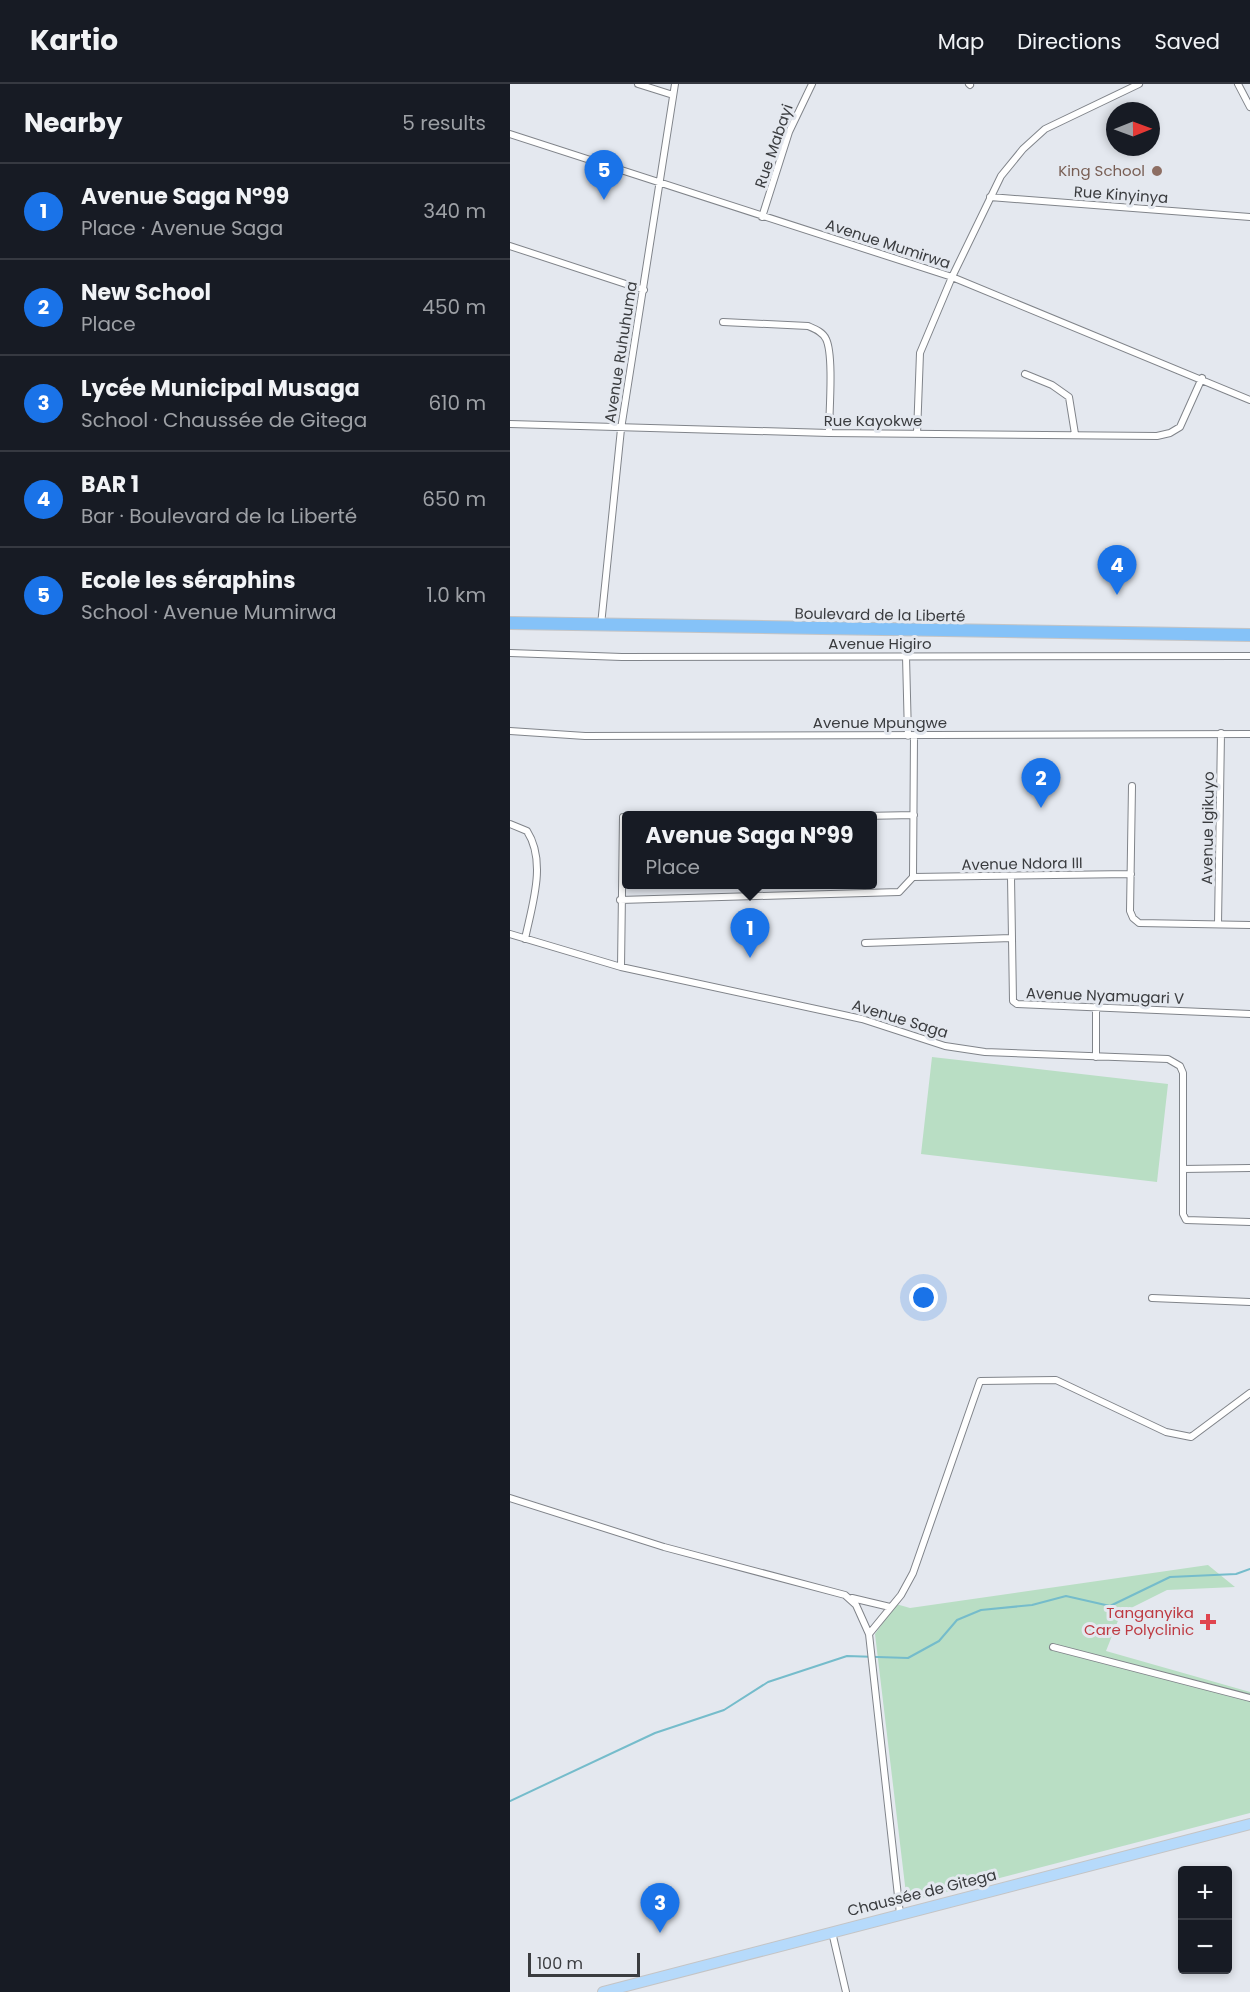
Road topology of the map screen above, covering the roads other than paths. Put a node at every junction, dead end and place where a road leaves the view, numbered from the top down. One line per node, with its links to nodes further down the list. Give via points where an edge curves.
1 (638, 84): 6 (street)
2 (675, 84): 6 (street, Avenue Ruhuhuma)
3 (812, 84): 11 (street, Rue Mabayi, via 789,132)
4 (1139, 84): 10 (street, via 1045,129 1008,165)
5 (1238, 84): 7 (street)
6 (673, 95): 9 (street, Avenue Ruhuhuma)
7 (1250, 107)
8 (510, 134): 9 (street, Avenue Mumirwa)
9 (659, 183): 11 (street, Avenue Mumirwa); 15 (street, Avenue Ruhuhuma)
10 (990, 197): 12 (street, Rue Kinyinya); 14 (street)
11 (762, 217): 14 (street, Avenue Mumirwa)
12 (1250, 217)
13 (510, 246): 15 (street)
14 (952, 277): 18 (street, Avenue Mumirwa); 23 (street, via 920,353)
15 (644, 290): 21 (street, Avenue Ruhuhuma)
16 (723, 322): 22 (street, via 808,326 820,332 828,345)
17 (1025, 374): 24 (street, via 1069,397)
18 (1202, 378): 19 (street, Avenue Mumirwa); 24 (street, Rue Kayokwe, via 1176,431 1157,435)
19 (1250, 400)
20 (510, 424): 21 (street, Rue Kayokwe)
21 (621, 429): 22 (street, Rue Kayokwe); 26 (street, Avenue Ruhuhuma)
22 (829, 433): 23 (street, Rue Kayokwe)
23 (917, 434): 24 (street, Rue Kayokwe)
24 (1075, 434)
25 (510, 623): 26 (highway, Boulevard de la Liberté)
26 (600, 626): 27 (highway, Boulevard de la Liberté)
27 (1250, 635)
28 (510, 652): 29 (street, Avenue Higiro, via 622,657)
29 (906, 656): 30 (street, Avenue Higiro); 34 (street)
30 (1250, 656)
31 (510, 731): 34 (street, Avenue Mpungwe, via 585,736)
32 (1221, 733): 33 (street, Avenue Mpungwe); 34 (street, Avenue Mpungwe); 44 (street, Avenue Igikuyo)
33 (1250, 734)
34 (911, 736): 36 (street)
35 (1132, 786): 40 (street)
36 (914, 815): 37 (street); 41 (street)
37 (877, 816)
38 (510, 824): 48 (street, via 527,831 533,845 537,879)
39 (622, 867): 43 (street)
40 (1131, 874): 42 (street, Avenue Ndora III); 44 (street, via 1130,911 1139,923)
41 (913, 877): 42 (street, Avenue Ndora III); 43 (street, via 899,892)
42 (1011, 877): 47 (street, Avenue Nyamugari V)
43 (620, 900): 50 (street)
44 (1218, 924): 45 (street)
45 (1250, 925)
46 (510, 934): 48 (street, Avenue Saga)
47 (1011, 938): 49 (street); 51 (street, Avenue Nyamugari V, via 1013,1001)
48 (525, 939): 50 (street, Avenue Saga)
49 (865, 943)
50 (621, 967): 53 (street, Avenue Saga, via 862,1019 945,1046 986,1052)
51 (1096, 1007): 52 (street, Avenue Nyamugari V); 53 (street)
52 (1250, 1014)
53 (1096, 1057): 55 (street, Avenue Saga, via 1168,1059 1180,1066)
54 (1250, 1168): 55 (street)
55 (1183, 1172): 56 (street, via 1186,1220)
56 (1250, 1222)
57 (1152, 1298): 58 (street)
58 (1250, 1302)
59 (1250, 1393): 62 (street, via 1191,1437 1166,1432 1056,1380 980,1381 913,1573)
60 (510, 1498): 61 (street, via 664,1547)
61 (852, 1598): 62 (street); 63 (street)
62 (890, 1607): 63 (street)
63 (869, 1634): 67 (street)
64 (1053, 1647): 65 (street)
65 (1250, 1698)
66 (1250, 1824): 67 (main road, Chaussée de Gitega)
67 (900, 1914): 68 (main road, Chaussée de Gitega)
68 (832, 1932): 69 (main road, Chaussée de Gitega); 71 (street)
69 (632, 1988): 70 (main road, Chaussée de Gitega)
70 (603, 1992)
71 (846, 1992)

